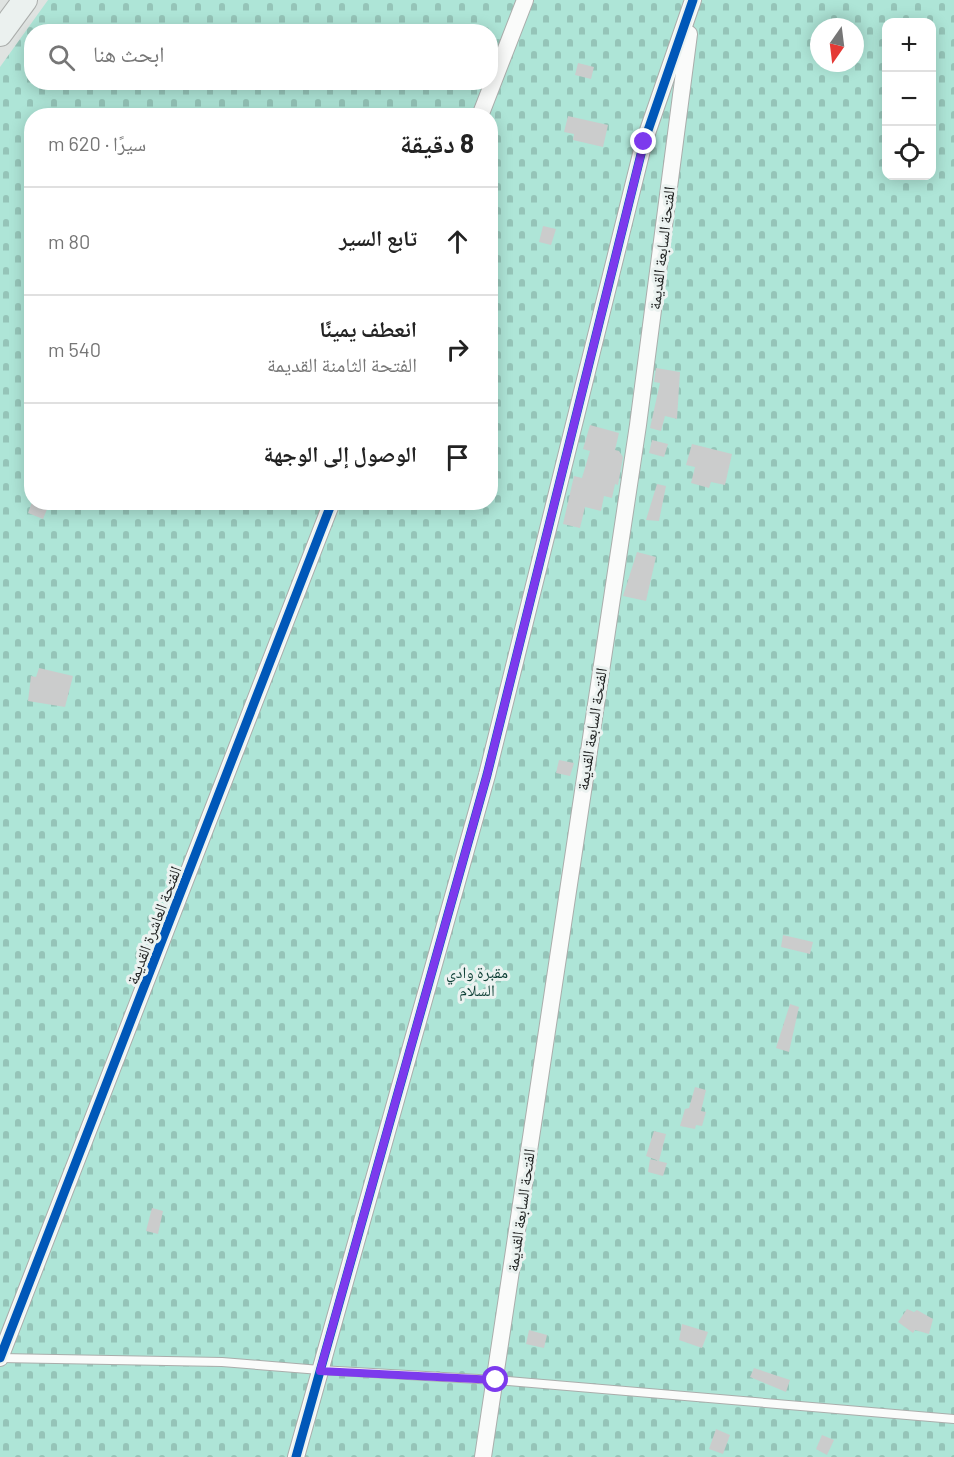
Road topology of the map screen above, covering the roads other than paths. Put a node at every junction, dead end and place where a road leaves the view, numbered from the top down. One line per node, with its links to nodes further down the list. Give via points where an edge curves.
1 (25, 0): 4 (main road)
2 (525, 0): 5 (street)
3 (693, 0): 10 (street, via 644,142 487,775); 11 (street, الفتحة السابعة القديمة, via 638,425)
4 (0, 34)
5 (498, 70)
6 (490, 90): 7 (street)
7 (483, 108)
8 (329, 510): 9 (street, الفتحة العاشرة القديمة)
9 (0, 1358): 10 (lane, via 222,1362)
10 (320, 1371): 11 (lane); 13 (street)
11 (496, 1380): 12 (lane); 14 (street, الفتحة السابعة القديمة)
12 (954, 1419)
13 (296, 1457)
14 (483, 1457)

